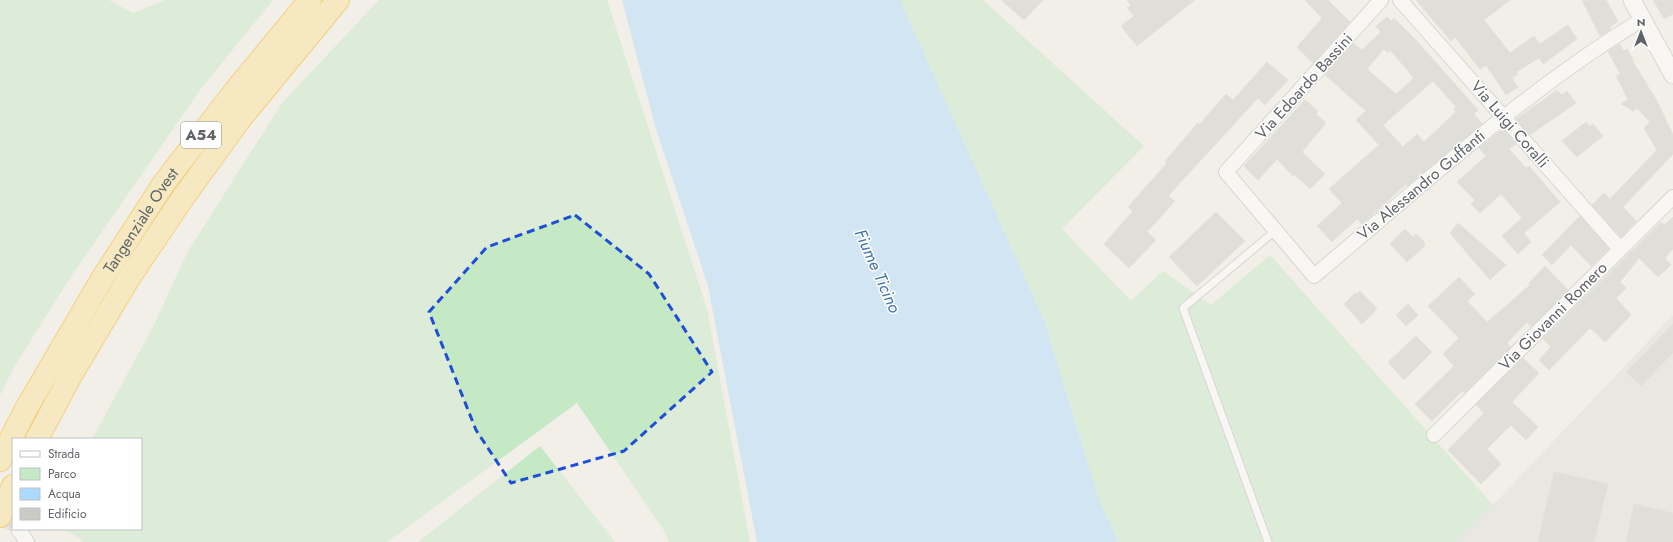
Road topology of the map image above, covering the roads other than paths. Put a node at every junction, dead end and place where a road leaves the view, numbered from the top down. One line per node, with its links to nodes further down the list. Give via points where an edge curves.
1 (310, 0): 15 (highway, Tangenziale Ovest / A54, via 164,183 102,279 26,409)
2 (338, 0): 14 (highway, Tangenziale Ovest / A54, via 240,119 180,202 129,278 71,375)
3 (1381, 0): 9 (street, Via Edoardo Bassini)
4 (1400, 0): 8 (street, Via Luigi Coralli)
5 (1632, 0): 6 (street)
6 (1643, 20): 7 (street); 8 (street, Via Alessandro Guffanti, via 1595,48)
7 (1673, 75)
8 (1504, 116): 11 (street, Via Alessandro Guffanti, via 1314,276); 12 (street, Via Luigi Coralli)
9 (1226, 172): 11 (street, Via Alessandro Guffanti)
10 (1673, 197): 12 (street, Via Giovanni Romero)
11 (1275, 230): 20 (lane, via 1183,308)
12 (1620, 249): 13 (street, Via Giovanni Romero)
13 (1434, 435)
14 (38, 438)
15 (0, 460)
16 (12, 488): 17 (highway)
17 (0, 516)
18 (19, 530): 19 (street)
19 (27, 542)
20 (1268, 542)

